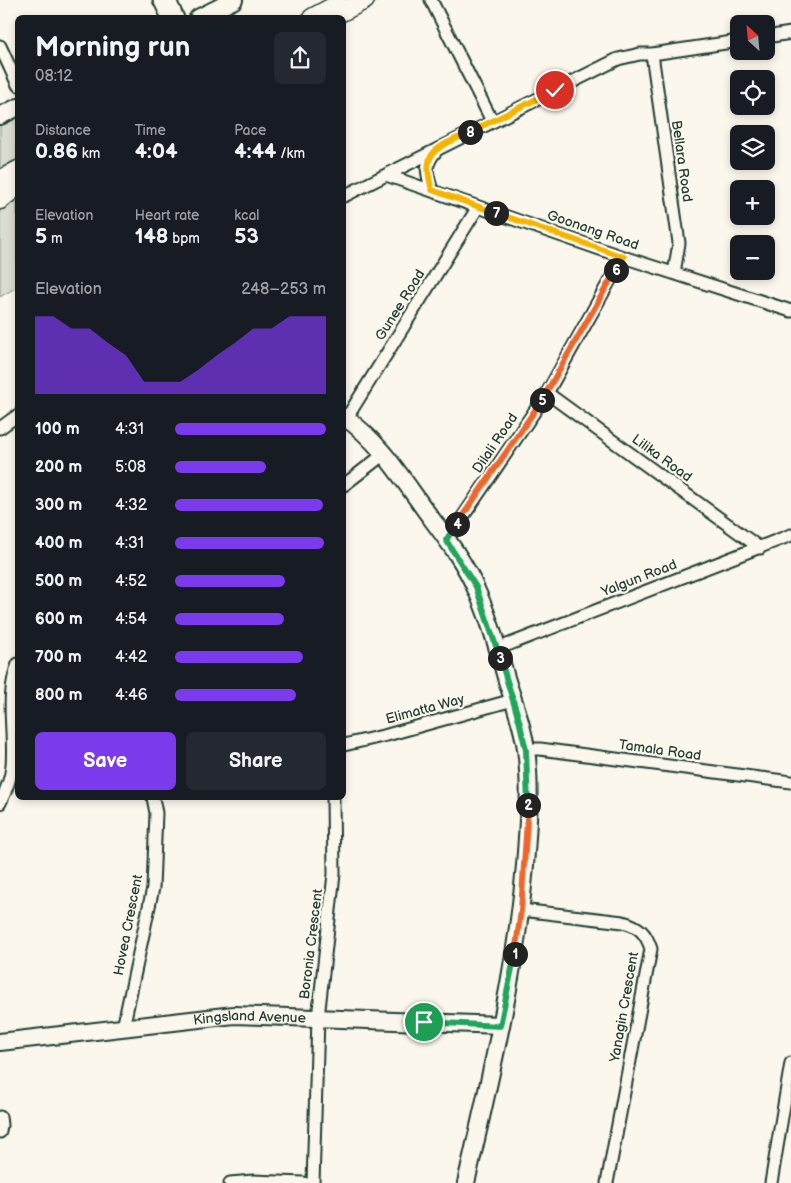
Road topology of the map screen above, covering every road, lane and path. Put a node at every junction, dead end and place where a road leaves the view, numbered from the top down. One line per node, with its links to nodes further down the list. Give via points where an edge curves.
1 (159, 0): 7 (street)
2 (170, 0): 8 (street)
3 (234, 0): 9 (street)
4 (346, 0): 10 (main road)
5 (365, 0): 11 (main road)
6 (432, 0): 20 (street)
7 (166, 15)
8 (177, 15)
9 (204, 15)
10 (318, 15)
11 (336, 15)
12 (791, 33): 13 (street)
13 (775, 36)
14 (730, 42): 16 (street)
15 (0, 46): 17 (street)
16 (652, 54): 20 (street, via 618,59); 31 (street, Bellara Road, via 679,243)
17 (15, 78)
18 (15, 108): 19 (street)
19 (0, 116)
20 (492, 121): 21 (street)
21 (437, 149): 23 (street); 26 (street, via 428,160 427,173)
22 (15, 172): 24 (main road)
23 (386, 174): 26 (street, Goonang Road); 27 (street)
24 (0, 180)
25 (15, 188): 28 (main road)
26 (432, 190): 29 (street, Goonang Road)
27 (346, 195)
28 (0, 200)
29 (478, 206): 30 (street, Goonang Road); 35 (street, Gunee Road)
30 (624, 257): 31 (street, Goonang Road); 33 (street, Dilali Road)
31 (674, 273): 32 (street, Goonang Road)
32 (791, 311)
33 (547, 394): 41 (street, Dilali Road); 42 (street, Lilika Road)
34 (15, 416): 37 (street)
35 (346, 416)
36 (346, 419): 38 (street)
37 (0, 428)
38 (384, 454): 39 (street); 41 (street)
39 (346, 483)
40 (791, 535): 42 (street, Yalgun Road)
41 (446, 540): 43 (street, via 476,587)
42 (760, 548): 43 (street, Yalgun Road)
43 (497, 649): 46 (street)
44 (15, 672): 45 (street)
45 (9, 693): 52 (street, via 12,767)
46 (513, 700): 47 (street, Elimatta Way); 48 (street)
47 (346, 745)
48 (526, 750): 49 (street, Tamala Road, via 540,749); 53 (street, via 528,820)
49 (791, 782)
50 (153, 800): 56 (street, Hovea Crescent, via 156,813 153,888)
51 (333, 800): 54 (street, Boronia Crescent, via 334,874)
52 (0, 803)
53 (521, 910): 55 (street); 65 (street, Yanagin Crescent, via 623,922 635,925 648,939 651,949)
54 (318, 1018): 55 (street, Kingsland Avenue); 56 (street, Kingsland Avenue, via 234,1015); 63 (street, Boronia Crescent)
55 (500, 1026): 64 (street)
56 (123, 1028): 57 (street, Kingsland Avenue)
57 (0, 1042)
58 (791, 1063): 66 (street)
59 (0, 1117): 60 (street)
60 (0, 1132)
61 (230, 1183): 62 (street)
62 (304, 1183)
63 (313, 1183)
64 (466, 1183)
65 (607, 1183)
66 (770, 1183)

